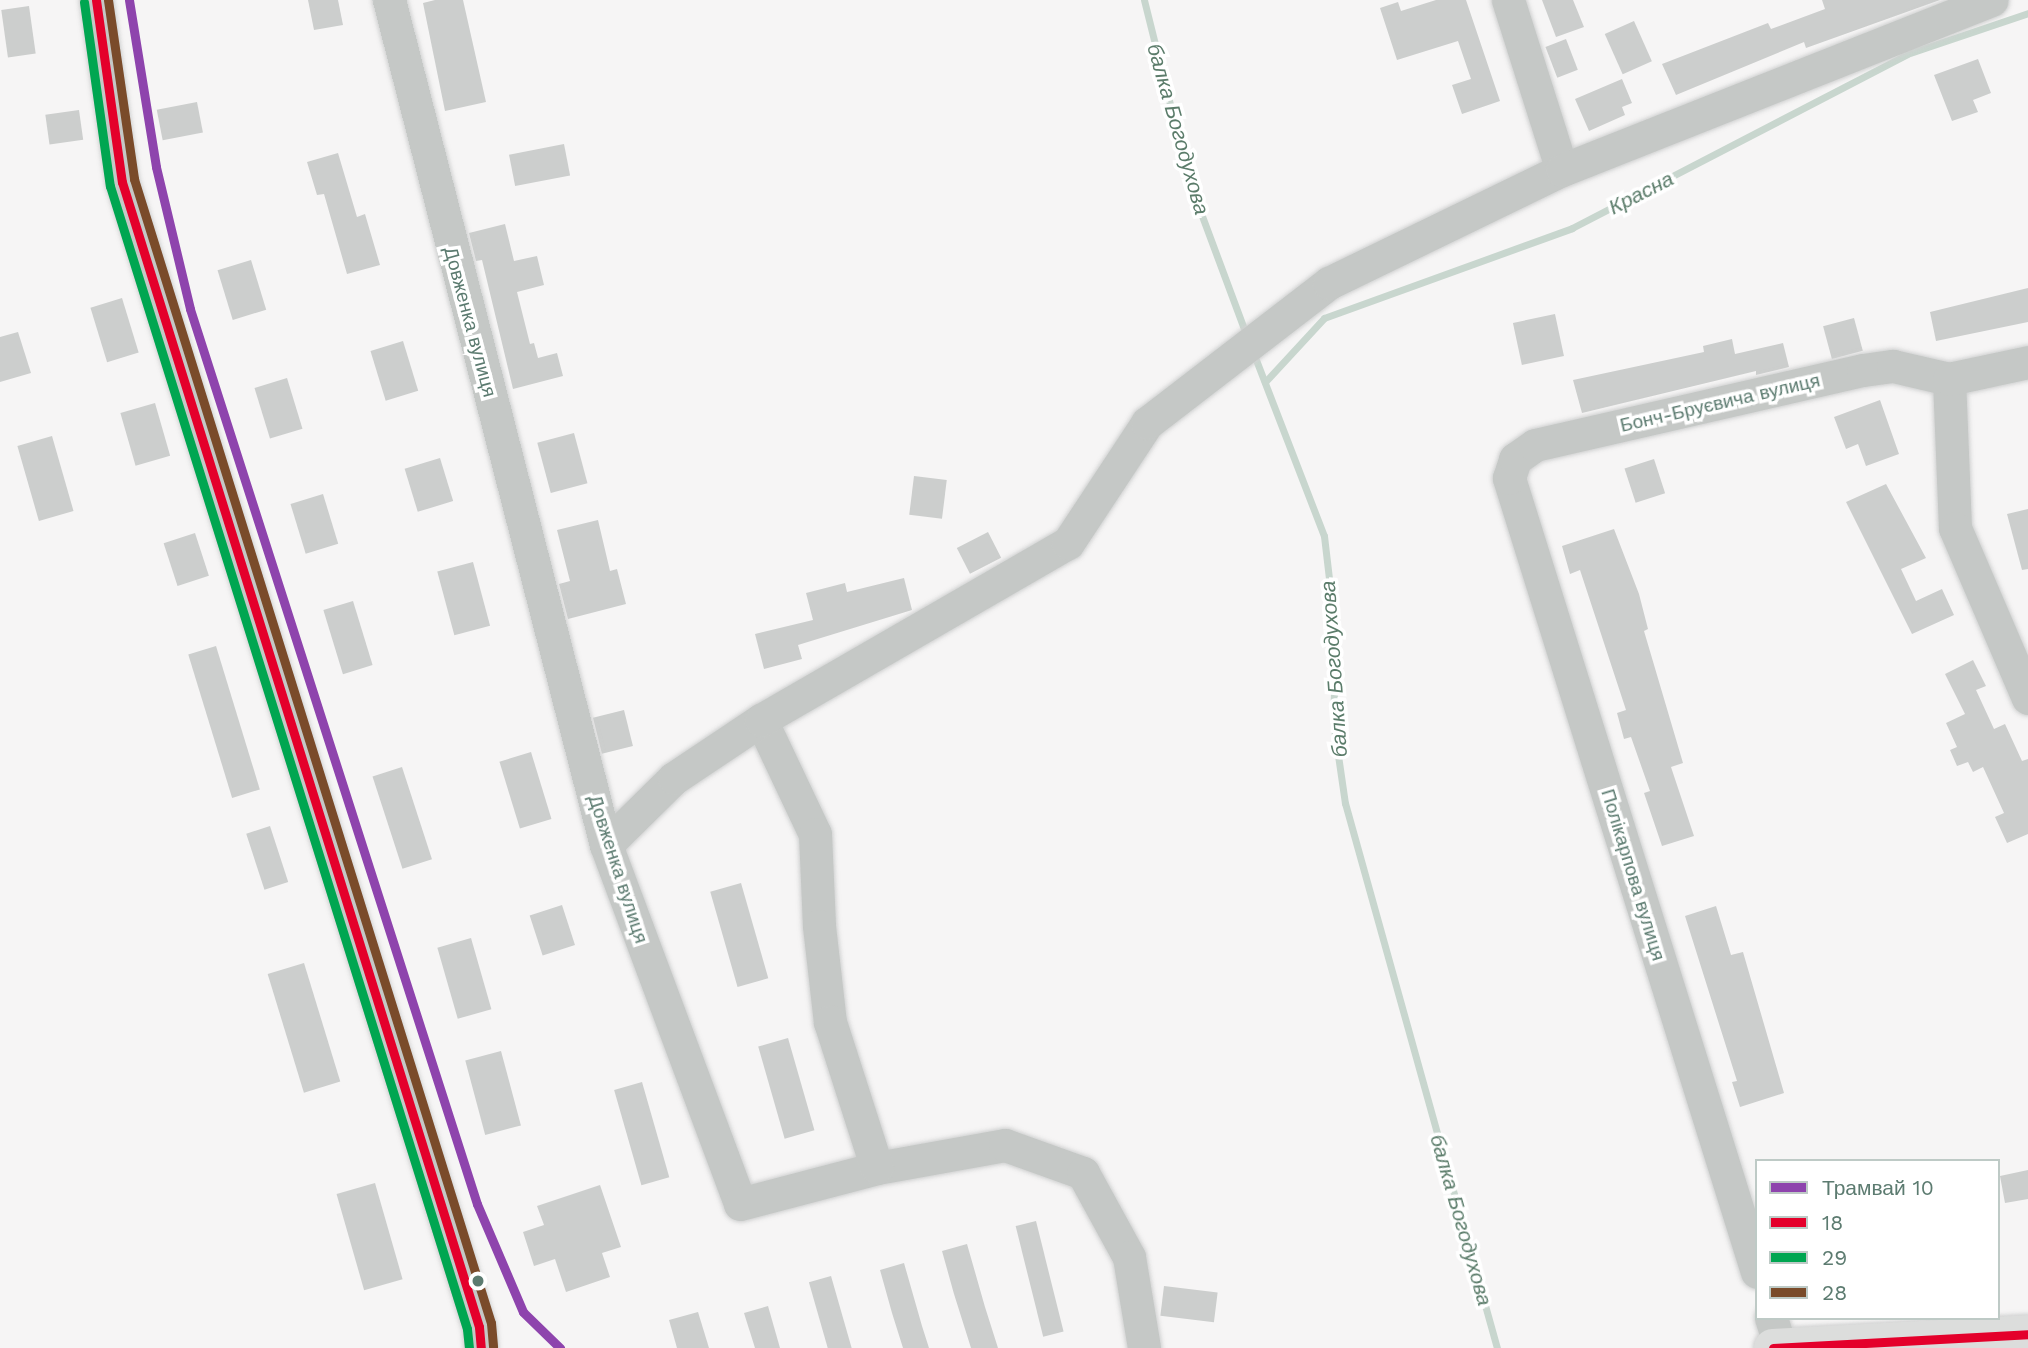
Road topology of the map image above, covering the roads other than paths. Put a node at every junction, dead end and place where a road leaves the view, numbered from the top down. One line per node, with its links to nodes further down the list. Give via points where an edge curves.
1 (96, 0): 16 (street, via 122,182 479,1327)
2 (389, 0): 11 (street, Довженка вулиця)
3 (1508, 0): 5 (street)
4 (1992, 0): 5 (street)
5 (1562, 170): 10 (street, via 1329,283 1147,423 1068,543)
6 (2028, 362): 7 (street, Бонч-Бруєвича вулиця)
7 (1949, 379): 8 (street, Бонч-Бруєвича вулиця, via 1893,366 1863,370 1535,445 1515,459); 9 (street, via 1955,528)
8 (1508, 478): 13 (street, Полікарпова вулиця)
9 (2028, 698)
10 (761, 720): 11 (street, via 674,778); 12 (street, via 815,834 830,1022)
11 (606, 845): 12 (street, Довженка вулиця, via 740,1205)
12 (877, 1168): 17 (street, Довженка вулиця, via 1005,1145 1083,1173 1129,1257)
13 (1755, 1266)
14 (1772, 1320): 19 (street)
15 (2028, 1334): 19 (main road)
16 (481, 1348)
17 (1144, 1348)
18 (1773, 1348): 19 (main road)
19 (1781, 1348)

